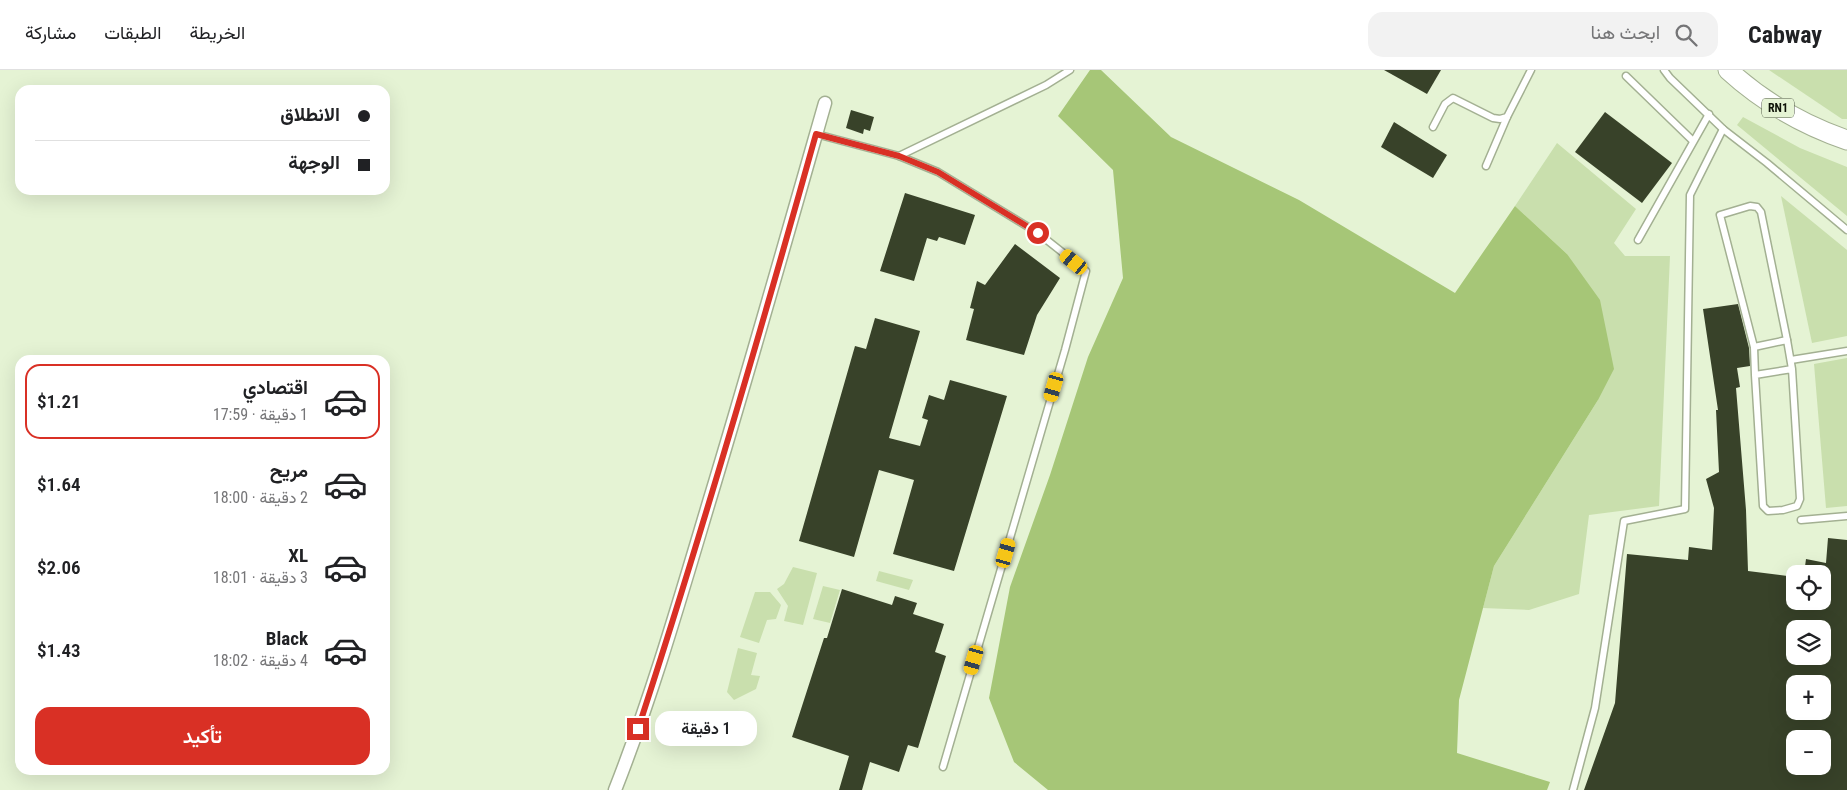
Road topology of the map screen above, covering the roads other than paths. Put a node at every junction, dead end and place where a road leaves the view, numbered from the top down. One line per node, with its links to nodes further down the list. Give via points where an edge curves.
1 (1070, 70): 14 (lane, via 1046,85)
2 (1531, 70): 8 (lane)
3 (1664, 70): 7 (lane)
4 (1728, 70): 12 (main road, RN1, via 1786,113)
5 (1626, 76): 13 (lane)
6 (825, 103): 11 (street)
7 (1709, 114): 10 (lane); 13 (lane)
8 (1507, 117): 9 (lane, via 1493,118 1453,98 1445,104); 15 (lane)
9 (1433, 127)
10 (1723, 129): 16 (lane); 28 (lane, via 1690,195 1685,510 1624,521 1595,708)
11 (816, 134): 14 (lane); 27 (street, via 673,624)
12 (1843, 137)
13 (1693, 140): 17 (lane)
14 (899, 156): 26 (lane, via 938,172 1038,233 1086,271)
15 (1486, 166)
16 (1847, 230)
17 (1638, 240)
18 (1787, 340): 19 (lane); 19 (lane, via 1761,212 1750,206 1720,215); 21 (lane)
19 (1754, 347): 23 (lane)
20 (1847, 351): 21 (lane)
21 (1791, 360): 22 (lane)
22 (1792, 369): 23 (lane); 23 (lane, via 1800,500 1797,506 1783,510 1768,511 1763,506)
23 (1755, 375)
24 (1847, 516): 25 (lane)
25 (1801, 520)
26 (943, 767)
27 (615, 790)
28 (1573, 790)

